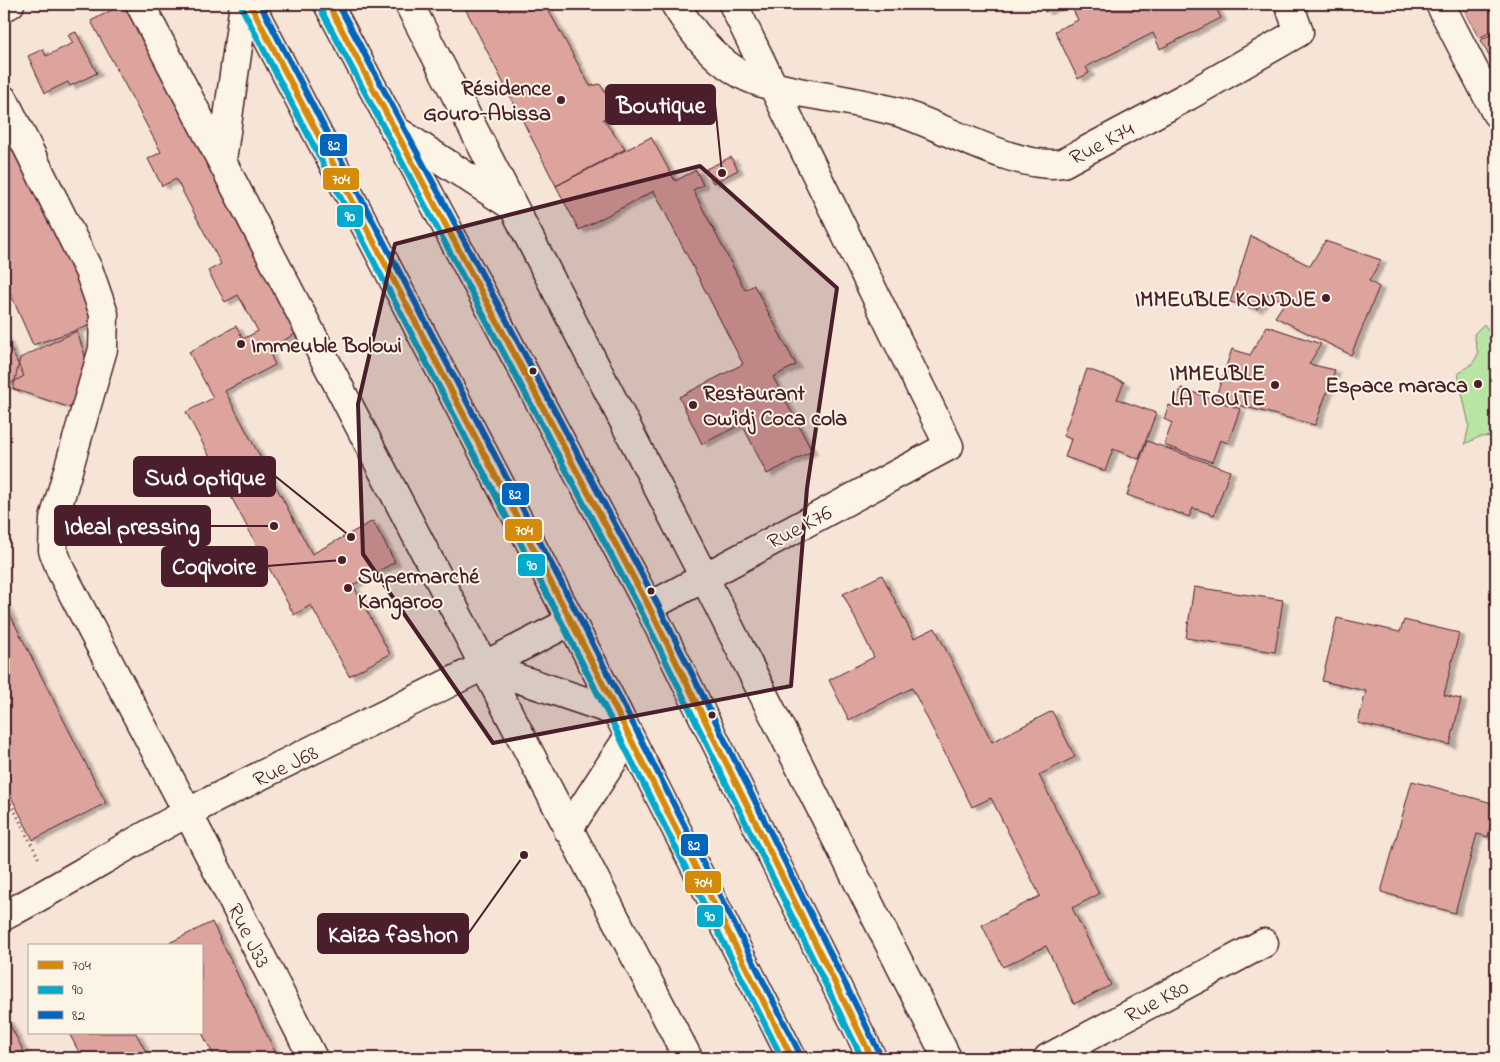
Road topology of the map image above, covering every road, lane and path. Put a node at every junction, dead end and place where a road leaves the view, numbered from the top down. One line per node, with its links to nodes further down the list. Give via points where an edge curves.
1 (10, 4): 11 (street)
2 (140, 4): 16 (street)
3 (244, 4): 16 (street)
4 (250, 4): 20 (street)
5 (328, 4): 15 (street)
6 (408, 4): 17 (street)
7 (675, 4): 12 (street, via 692,31 736,72)
8 (733, 4): 12 (street)
9 (1288, 4): 12 (street, Rue K74, via 1299,32 1188,96 1063,163 1052,165 1038,165 898,113)
10 (1440, 4): 14 (street)
11 (4, 7)
12 (772, 86): 18 (street, Rue K76, via 950,446)
13 (4, 100): 25 (street, Rue J33, via 89,271 104,314 103,349 54,519 53,550)
14 (1496, 113)
15 (394, 129): 17 (street); 19 (street)
16 (222, 160): 21 (street)
17 (513, 207): 18 (street)
18 (704, 577): 19 (street, Rue K76); 34 (street)
19 (649, 607): 33 (street)
20 (571, 621): 21 (street, Rue J68); 22 (street)
21 (484, 667): 22 (street); 25 (street, Rue J68); 26 (street)
22 (617, 712): 23 (street)
23 (629, 736): 26 (street); 32 (street)
24 (4, 790): 27 (path)
25 (188, 813): 27 (street, Rue J68); 30 (street, Rue J33)
26 (568, 830): 31 (street)
27 (55, 889): 28 (street, Rue J68)
28 (4, 916)
29 (1264, 943): 35 (street, Rue K80)
30 (313, 1058)
31 (688, 1058)
32 (792, 1058)
33 (872, 1058)
34 (947, 1058)
35 (1048, 1058)

